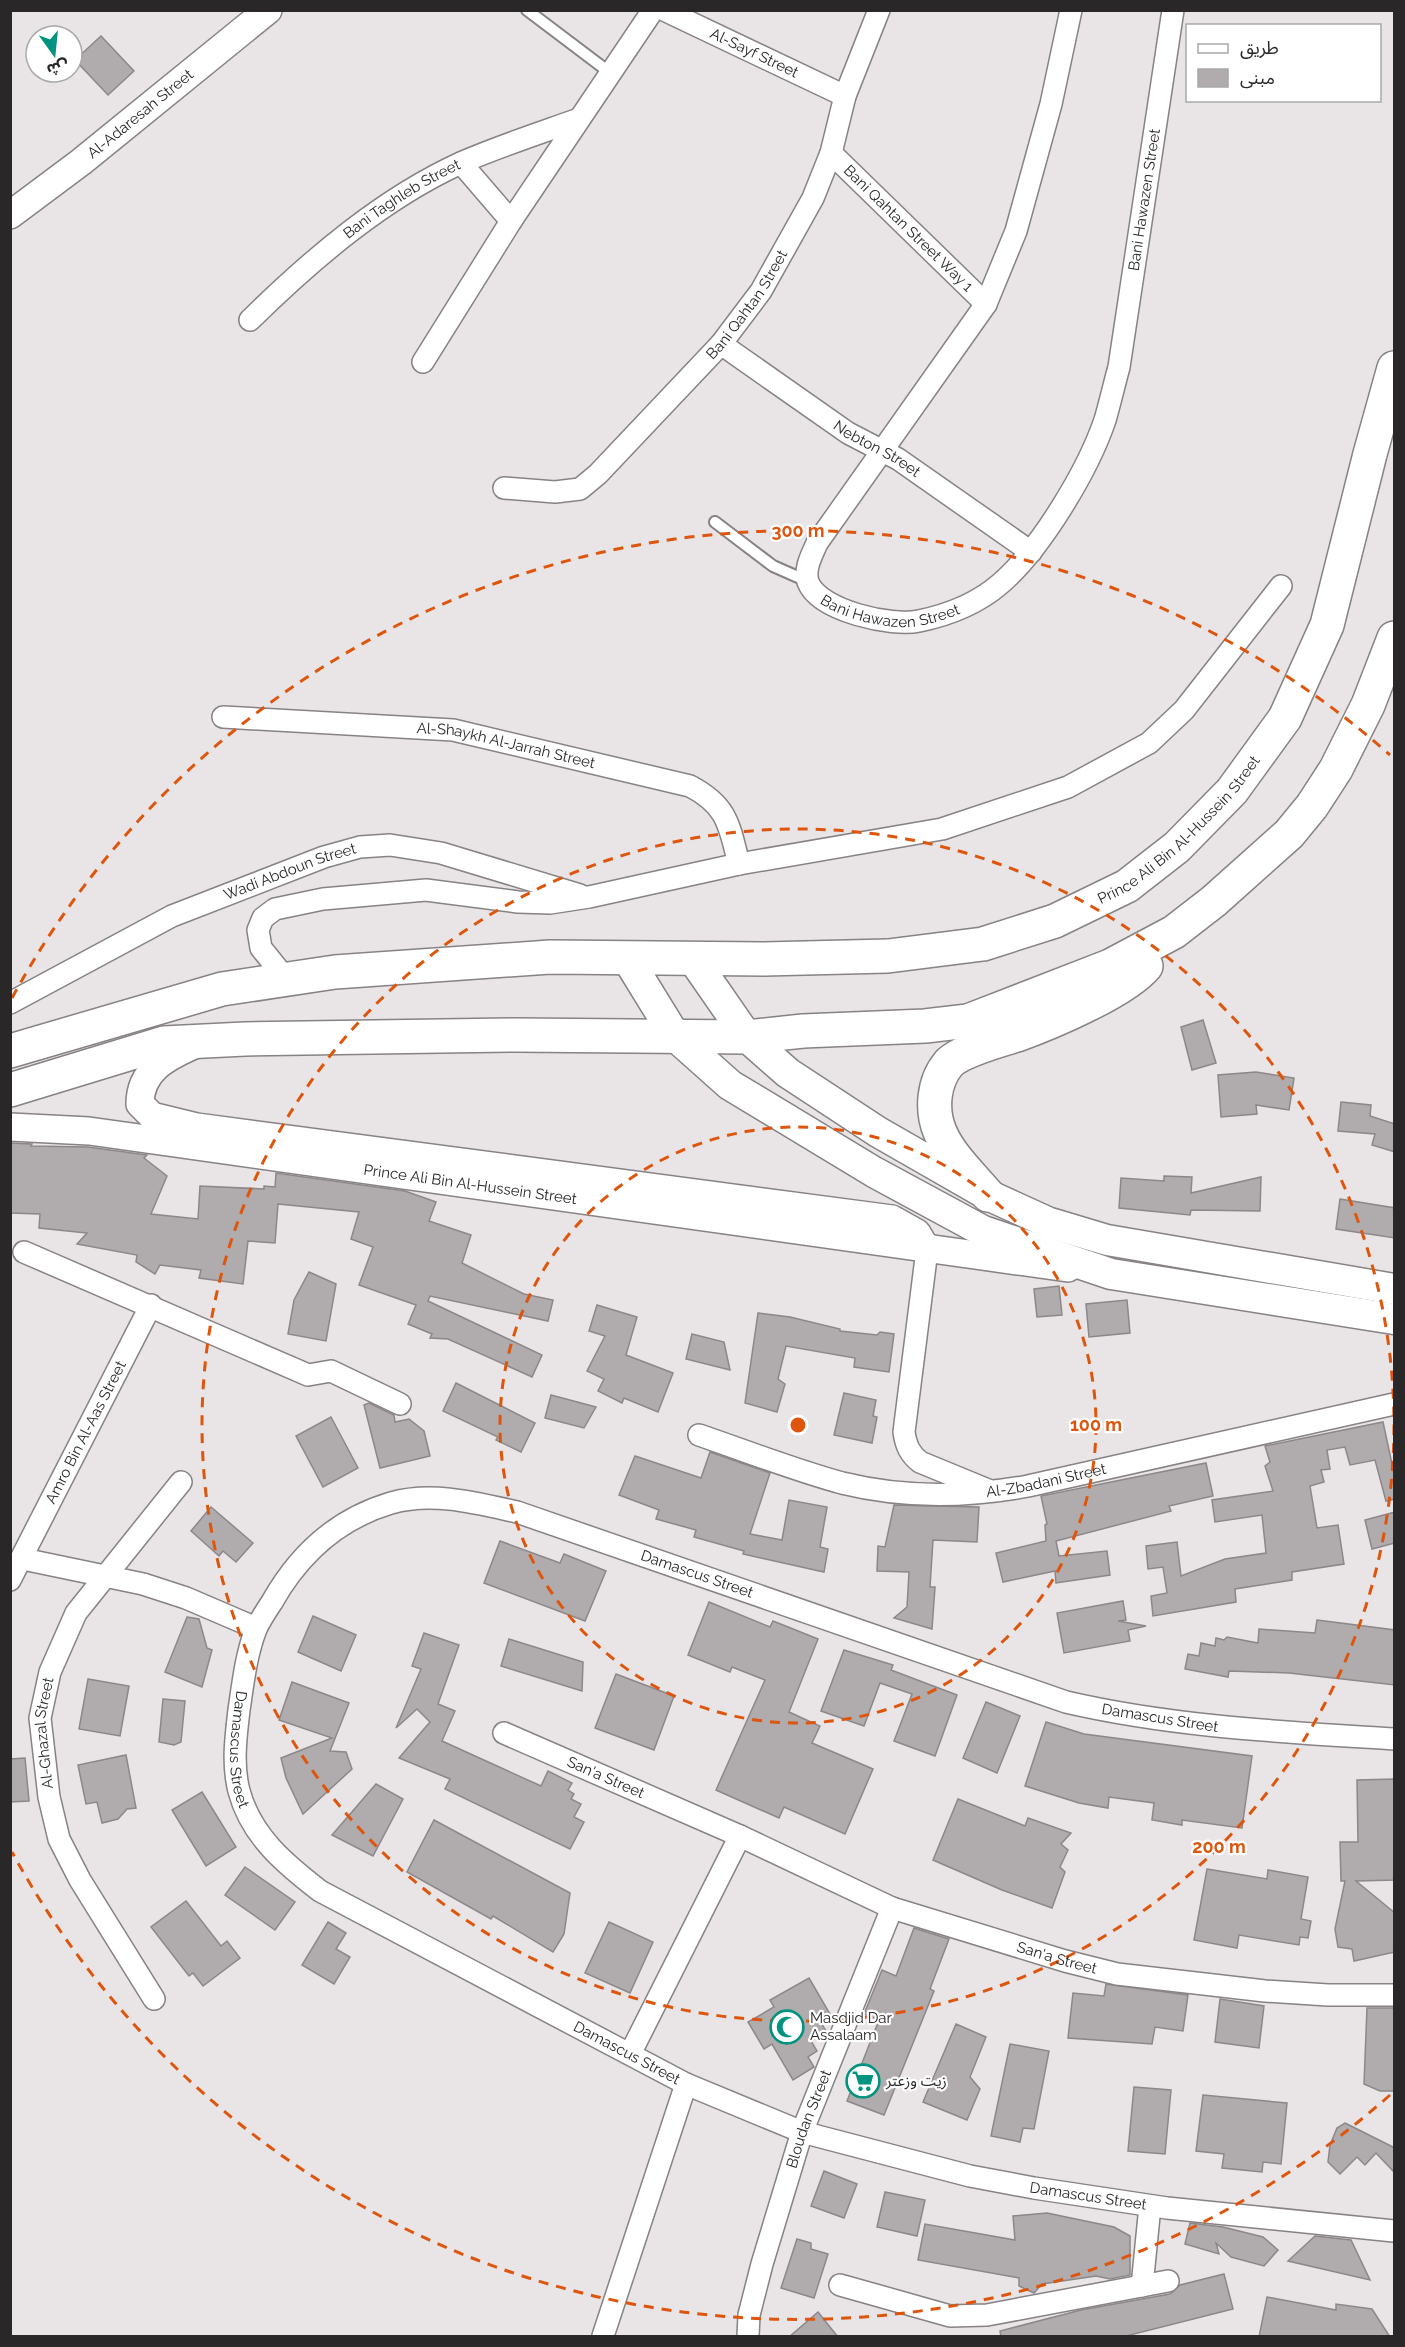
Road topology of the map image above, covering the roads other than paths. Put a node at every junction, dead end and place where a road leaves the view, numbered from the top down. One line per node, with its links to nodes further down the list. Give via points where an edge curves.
1 (268, 10): 13 (street, Al-Adaresah Street)
2 (527, 10): 8 (lane)
3 (652, 10): 8 (street)
4 (664, 10): 9 (street, Al-Sayf Street)
5 (879, 10): 9 (street, Bani Qahtan Street)
6 (1071, 10): 15 (street, Bani Hawazen Street, via 1051,104 1016,231)
7 (1173, 10): 23 (street, Bani Hawazen Street, via 1119,368 1104,421 1086,464)
8 (609, 72): 10 (street)
9 (845, 96): 11 (street, Bani Qahtan Street)
10 (579, 119): 12 (street, Bani Taghleb Street); 14 (street)
11 (831, 153): 15 (street, Bani Qahtan Street Way 1); 17 (street, Bani Qahtan Street, via 813,198 761,291)
12 (461, 163): 14 (street); 16 (street, Bani Taghleb Street, via 352,229 296,274)
13 (10, 215)
14 (511, 221): 18 (street)
15 (986, 304): 20 (street, Bani Hawazen Street)
16 (250, 320)
17 (721, 344): 20 (street, Nebton Street, via 848,433); 21 (street, Bani Qahtan Street, via 580,489 555,492)
18 (423, 362)
19 (1395, 368): 34 (main road, Prince Ali Bin Al-Hussein Street, via 1327,625 1301,685 1285,718 1248,772 1177,847 1128,886 1055,921 983,944 888,956)
20 (881, 450): 23 (street, Nebton Street); 24 (street, Bani Hawazen Street, via 817,543 808,564)
21 (504, 488)
22 (715, 522): 24 (lane, via 773,566)
23 (1031, 552): 24 (street, Bani Hawazen Street, via 1000,584 969,606 917,622 886,621 850,612 818,596)
24 (808, 581)
25 (1281, 586): 28 (street, via 1184,710 1149,743 1108,767 1068,787 942,829)
26 (1395, 638): 32 (main road, Prince Ali Bin Al-Hussein Street, via 1368,705 1336,769 1312,806 1289,834)
27 (223, 717): 28 (street, Al-Shaykh Al-Jarrah Street, via 453,730 690,786 719,806 728,821)
28 (739, 864): 30 (street)
29 (257, 883): 30 (street, Wadi Abdoun Street, via 324,857 360,847 390,845 452,856); 31 (street); 36 (street, Wadi Abdoun Street, via 172,916)
30 (589, 897): 31 (street, via 549,903 518,902 426,890 323,899)
31 (275, 909): 35 (street, via 263,918 258,930 261,948)
32 (1174, 932): 38 (main road, Prince Ali Bin Al-Hussein Street, via 1110,966 968,1021); 43 (main road, via 1138,975 1041,1025 951,1062 936,1083 935,1111 940,1132)
33 (627, 958): 34 (main road, Prince Ali Bin Al-Hussein Street); 35 (main road, Prince Ali Bin Al-Hussein Street, via 538,958); 37 (main road, Prince Ali Bin Al-Hussein Street)
34 (693, 958): 38 (main road)
35 (286, 979): 40 (main road, Prince Ali Bin Al-Hussein Street, via 222,988)
36 (10, 1003)
37 (675, 1036): 38 (main road, Prince Ali Bin Al-Hussein Street); 39 (main road, Prince Ali Bin Al-Hussein Street); 46 (main road, Prince Ali Bin Al-Hussein Street, via 722,1079 764,1107 973,1226)
38 (747, 1037): 43 (main road, via 828,1101)
39 (202, 1041): 41 (main road, Prince Ali Bin Al-Hussein Street, via 164,1043); 44 (street, Prince Ali Bin Al-Hussein Street, via 165,1058 151,1071 140,1092 140,1104 152,1116 197,1127 892,1219 917,1233)
40 (10, 1051)
41 (10, 1090)
42 (10, 1127): 44 (street, Prince Ali Bin Al-Hussein Street, via 89,1131 704,1215)
43 (988, 1195): 47 (main road, via 1047,1222 1107,1240)
44 (927, 1250): 46 (street, Prince Ali Bin Al-Hussein Street); 54 (street, via 904,1432 906,1445 920,1462)
45 (24, 1252): 48 (street)
46 (1111, 1274): 49 (main road, Prince Ali Bin Al-Hussein Street)
47 (1395, 1289)
48 (151, 1305): 50 (street, via 308,1375 331,1371); 55 (street, Amro Bin Al-Aas Street)
49 (1395, 1319)
50 (400, 1404)
51 (1395, 1404): 54 (street, Al-Zbadani Street, via 1117,1468)
52 (699, 1435): 54 (street, Al-Zbadani Street, via 878,1490 948,1495)
53 (181, 1482): 56 (street, Al-Ghazal Street)
54 (993, 1492)
55 (23, 1559): 56 (street); 57 (street, Amro Bin Al-Aas Street)
56 (105, 1574): 58 (street, via 186,1598); 64 (street, Al-Ghazal Street, via 76,1613 50,1672 40,1718 43,1757 59,1839)
57 (10, 1580)
58 (256, 1628): 60 (street, Damascus Street, via 284,1581 325,1536 349,1520 392,1503 434,1498 517,1512 1066,1702 1125,1716 1201,1726); 65 (street, Damascus Street, via 245,1670 235,1769 246,1810 267,1845 320,1891)
59 (504, 1733): 61 (street, San'a Street)
60 (1395, 1739)
61 (740, 1836): 62 (street, San'a Street); 65 (street)
62 (892, 1908): 63 (street, San'a Street, via 1117,1974 1264,1991); 67 (street, Bloudan Street)
63 (1395, 1995)
64 (154, 1999)
65 (630, 2054): 66 (street, Damascus Street)
66 (686, 2084): 67 (street, Damascus Street); 73 (street)
67 (801, 2132): 68 (street, Damascus Street, via 970,2176); 74 (street, Bloudan Street, via 762,2264 749,2315)
68 (1150, 2206): 69 (street, Damascus Street); 72 (street)
69 (1395, 2231)
70 (1168, 2281): 72 (street)
71 (840, 2285): 72 (street, via 950,2316 987,2315)
72 (1142, 2286)
73 (603, 2337)
74 (748, 2337)

